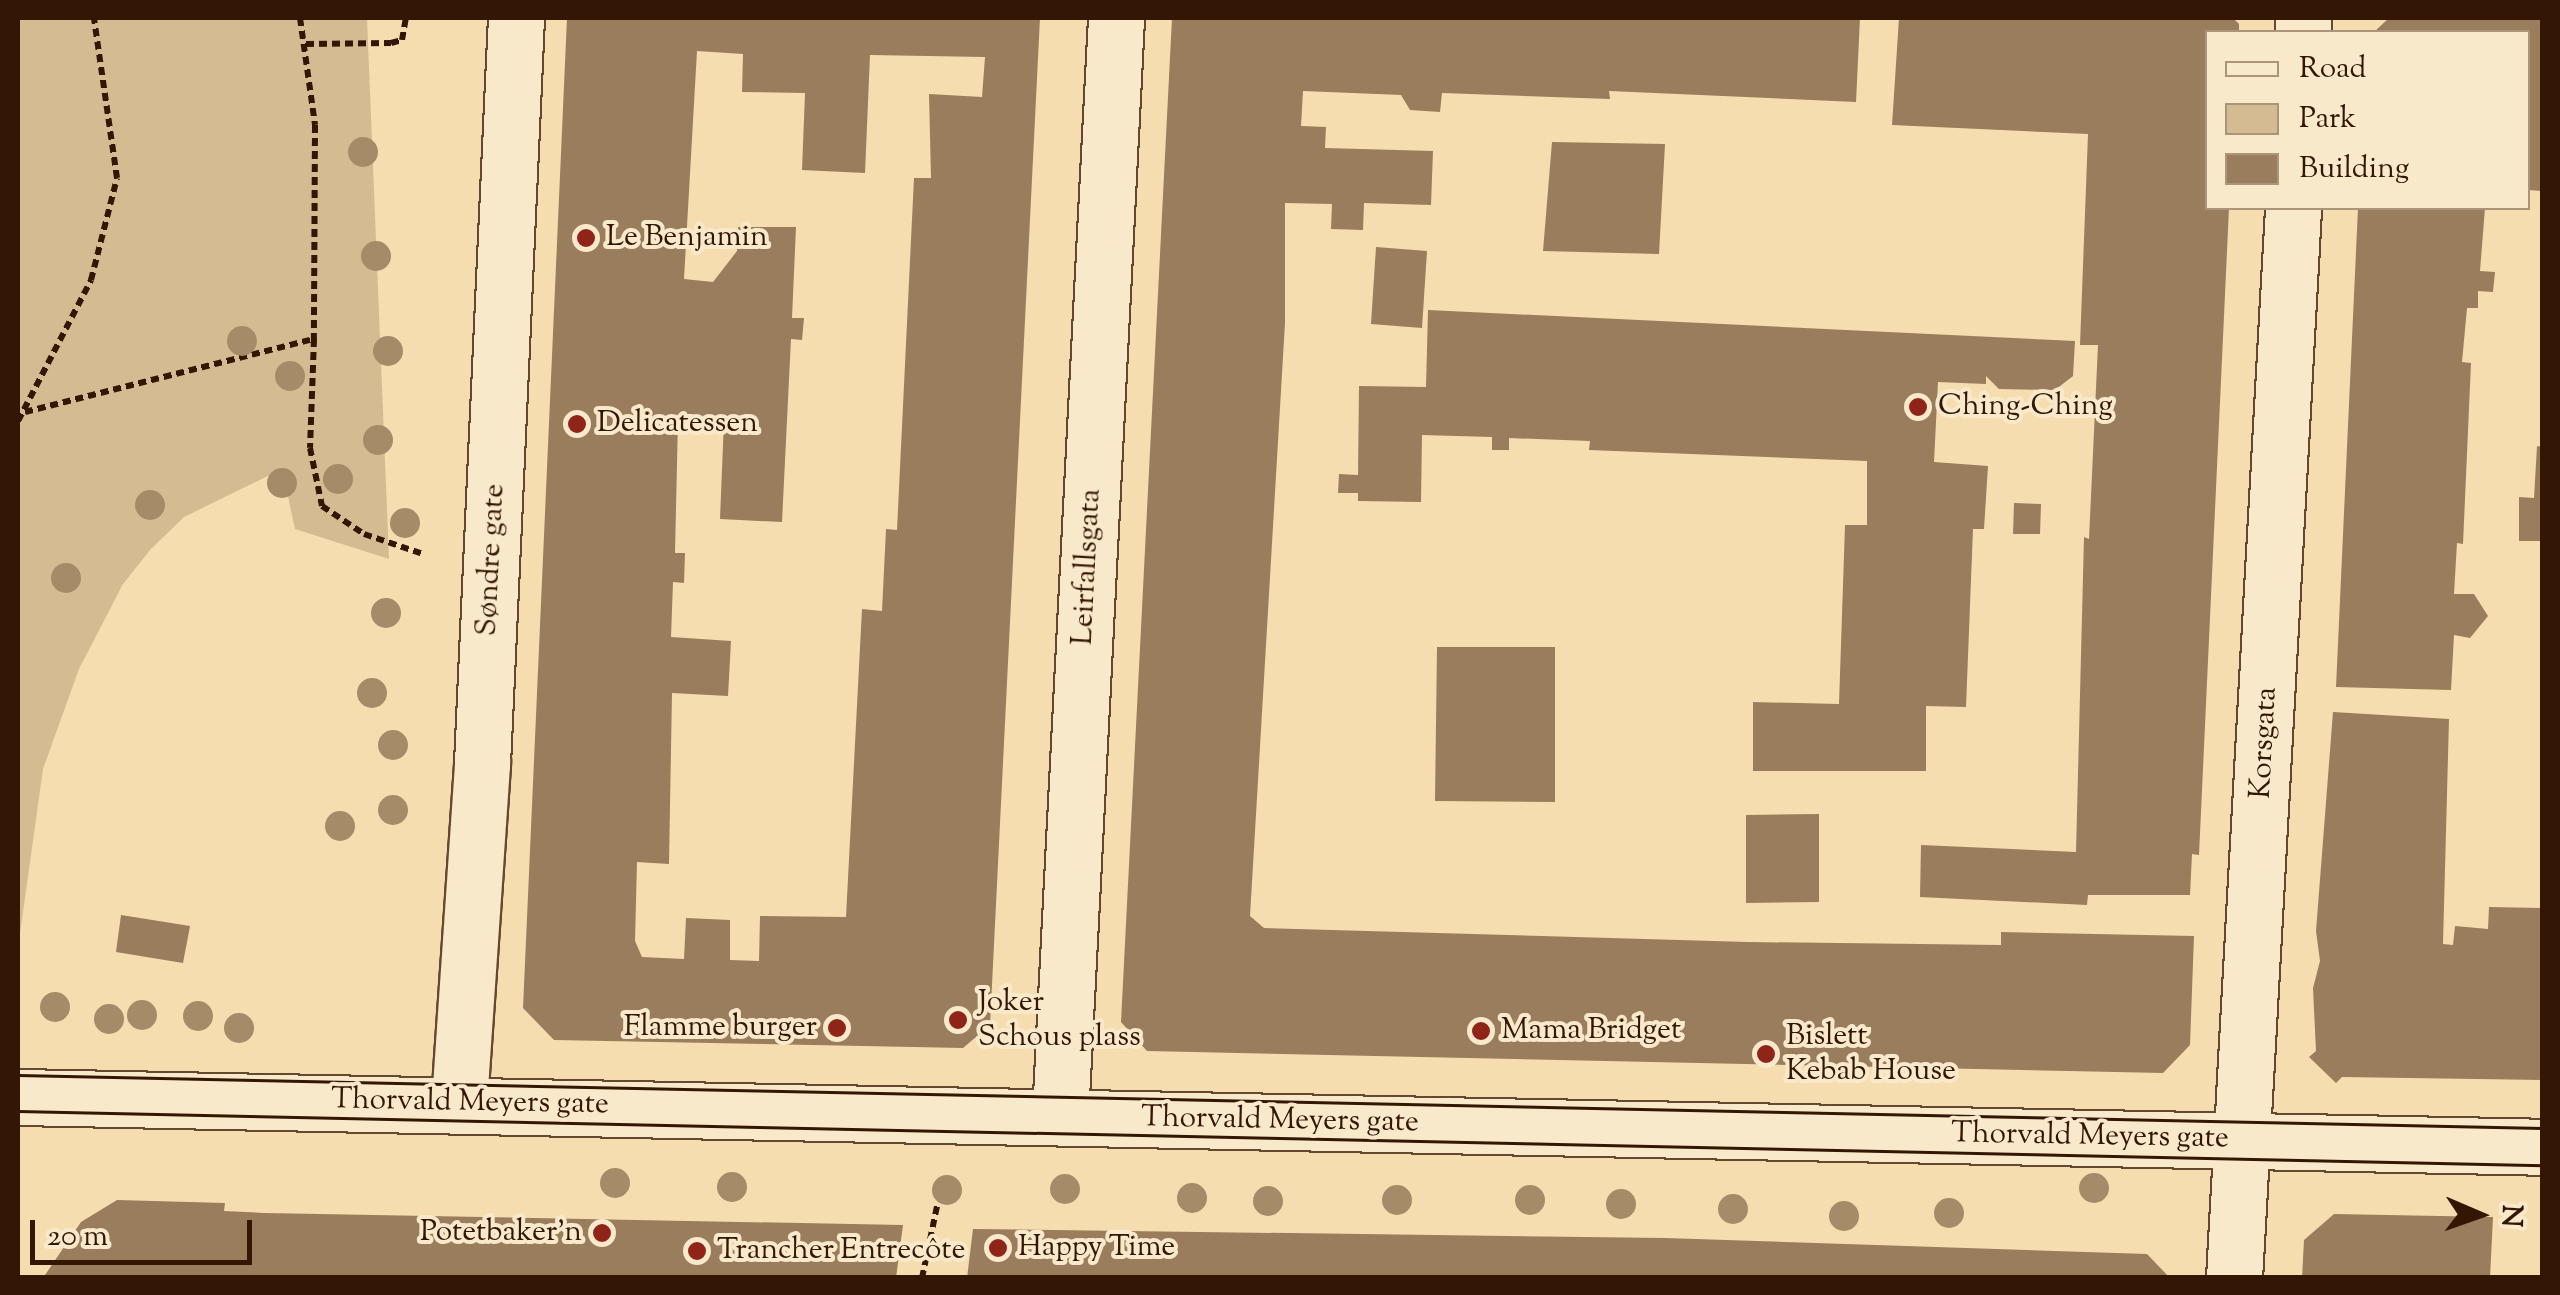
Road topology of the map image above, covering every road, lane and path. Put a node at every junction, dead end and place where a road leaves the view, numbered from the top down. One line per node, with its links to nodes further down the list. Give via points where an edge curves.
1 (94, 18): 9 (path, via 117,178 91,280)
2 (300, 18): 6 (path)
3 (406, 18): 6 (path, via 402,40 391,43)
4 (516, 18): 13 (street, Søndre gate, via 482,763)
5 (1116, 18): 14 (street, Leirfallsgata)
6 (306, 44): 8 (path, via 315,125)
7 (2293, 210): 15 (street, Korsgata)
8 (314, 339): 9 (path); 11 (path, via 310,448 322,506 364,534)
9 (25, 412): 10 (path)
10 (18, 421)
11 (423, 554)
12 (18, 1097): 13 (street, Thorvald Meyers gate)
13 (459, 1102): 14 (street, Thorvald Meyers gate)
14 (1060, 1116): 15 (street, Thorvald Meyers gate)
15 (2242, 1140): 16 (street, Thorvald Meyers gate); 19 (street, Korsgata)
16 (2542, 1146)
17 (938, 1206): 18 (path)
18 (922, 1278)
19 (2234, 1278)

